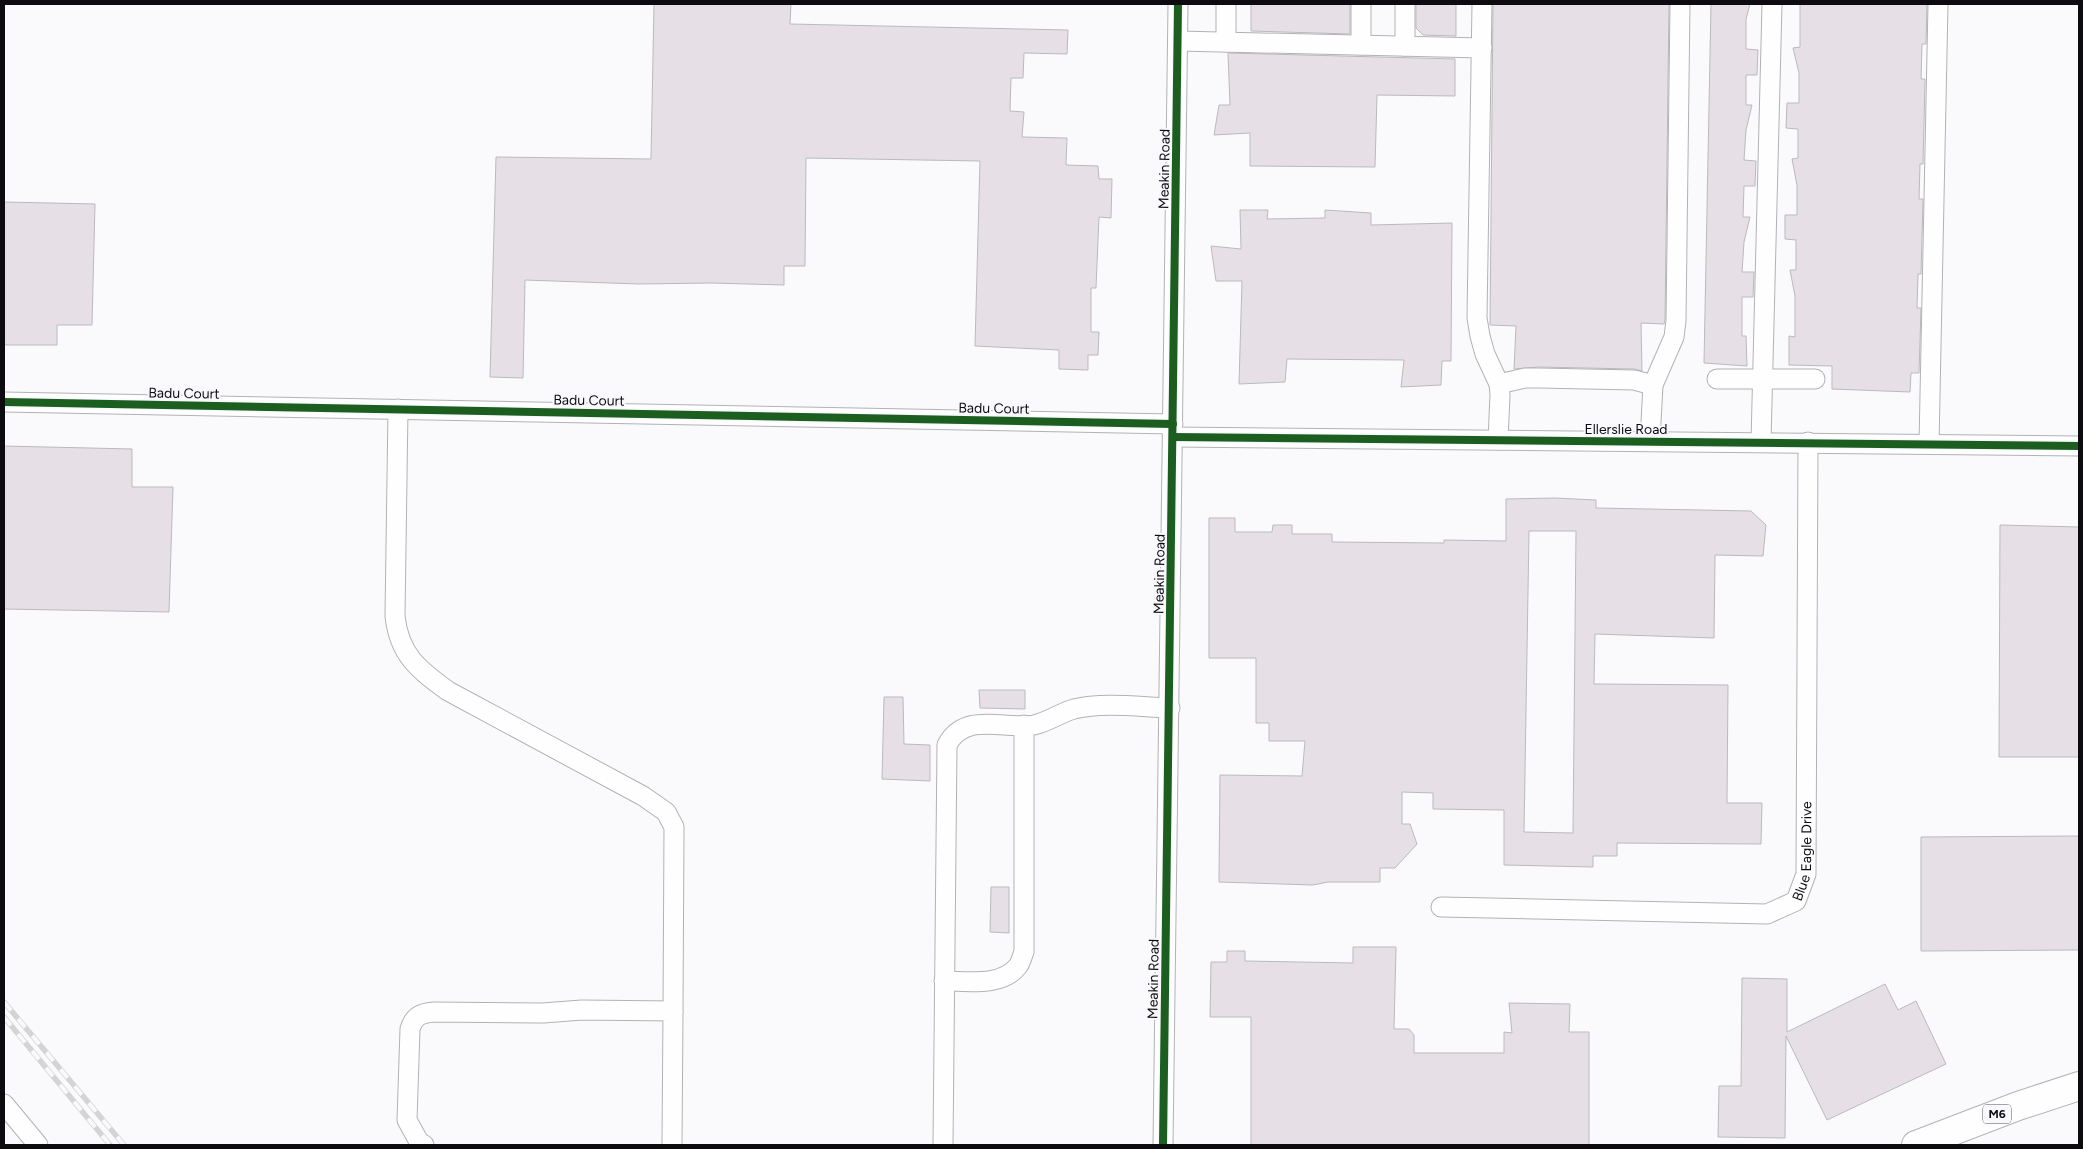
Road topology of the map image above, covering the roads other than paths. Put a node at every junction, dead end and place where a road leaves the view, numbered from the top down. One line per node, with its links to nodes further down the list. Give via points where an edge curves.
1 (1178, 4): 9 (street, Meakin Road)
2 (1226, 4): 10 (street)
3 (1361, 4): 11 (street)
4 (1405, 4): 12 (street)
5 (1482, 4): 13 (street)
6 (1680, 4): 18 (street, via 1676,321 1674,337)
7 (1772, 4): 15 (street)
8 (1938, 4): 26 (street)
9 (1178, 40): 10 (street); 21 (street, Meakin Road)
10 (1226, 42): 11 (street)
11 (1361, 45): 12 (street)
12 (1405, 46): 13 (street)
13 (1482, 48): 17 (street, via 1477,318 1485,354)
14 (1717, 379): 15 (street)
15 (1762, 379): 16 (street); 24 (street)
16 (1815, 379)
17 (1499, 384): 18 (street, via 1538,378 1634,380); 22 (street)
18 (1653, 385): 23 (street)
19 (4, 402): 20 (street, Badu Court)
20 (398, 409): 21 (street, Badu Court); 32 (street, via 396,616 400,642 420,671 448,692 643,796 666,812 674,827)
21 (1173, 430): 22 (street, Ellerslie Road); 28 (street, Meakin Road)
22 (1498, 440): 23 (street, Ellerslie Road)
23 (1650, 441): 24 (street, Ellerslie Road)
24 (1761, 442): 25 (street, Ellerslie Road)
25 (1808, 442): 26 (street, Ellerslie Road); 30 (street, Blue Eagle Drive, via 1806,874 1796,901 1767,914)
26 (1929, 444): 27 (street, Ellerslie Road)
27 (2079, 446)
28 (1170, 708): 29 (street, via 1083,708 1035,725); 39 (street, Meakin Road)
29 (1024, 725): 31 (street, via 1024,952 1018,966 1007,977 985,981); 31 (street, via 972,724 957,732 947,745)
30 (1441, 907)
31 (944, 981): 38 (street)
32 (672, 1011): 36 (street, via 422,1013 413,1020 410,1029 407,1120); 37 (street)
33 (2079, 1086): 40 (highway, M6)
34 (4, 1104): 35 (street)
35 (38, 1145)
36 (424, 1145)
37 (672, 1145)
38 (943, 1145)
39 (1163, 1145)
40 (1916, 1145)

